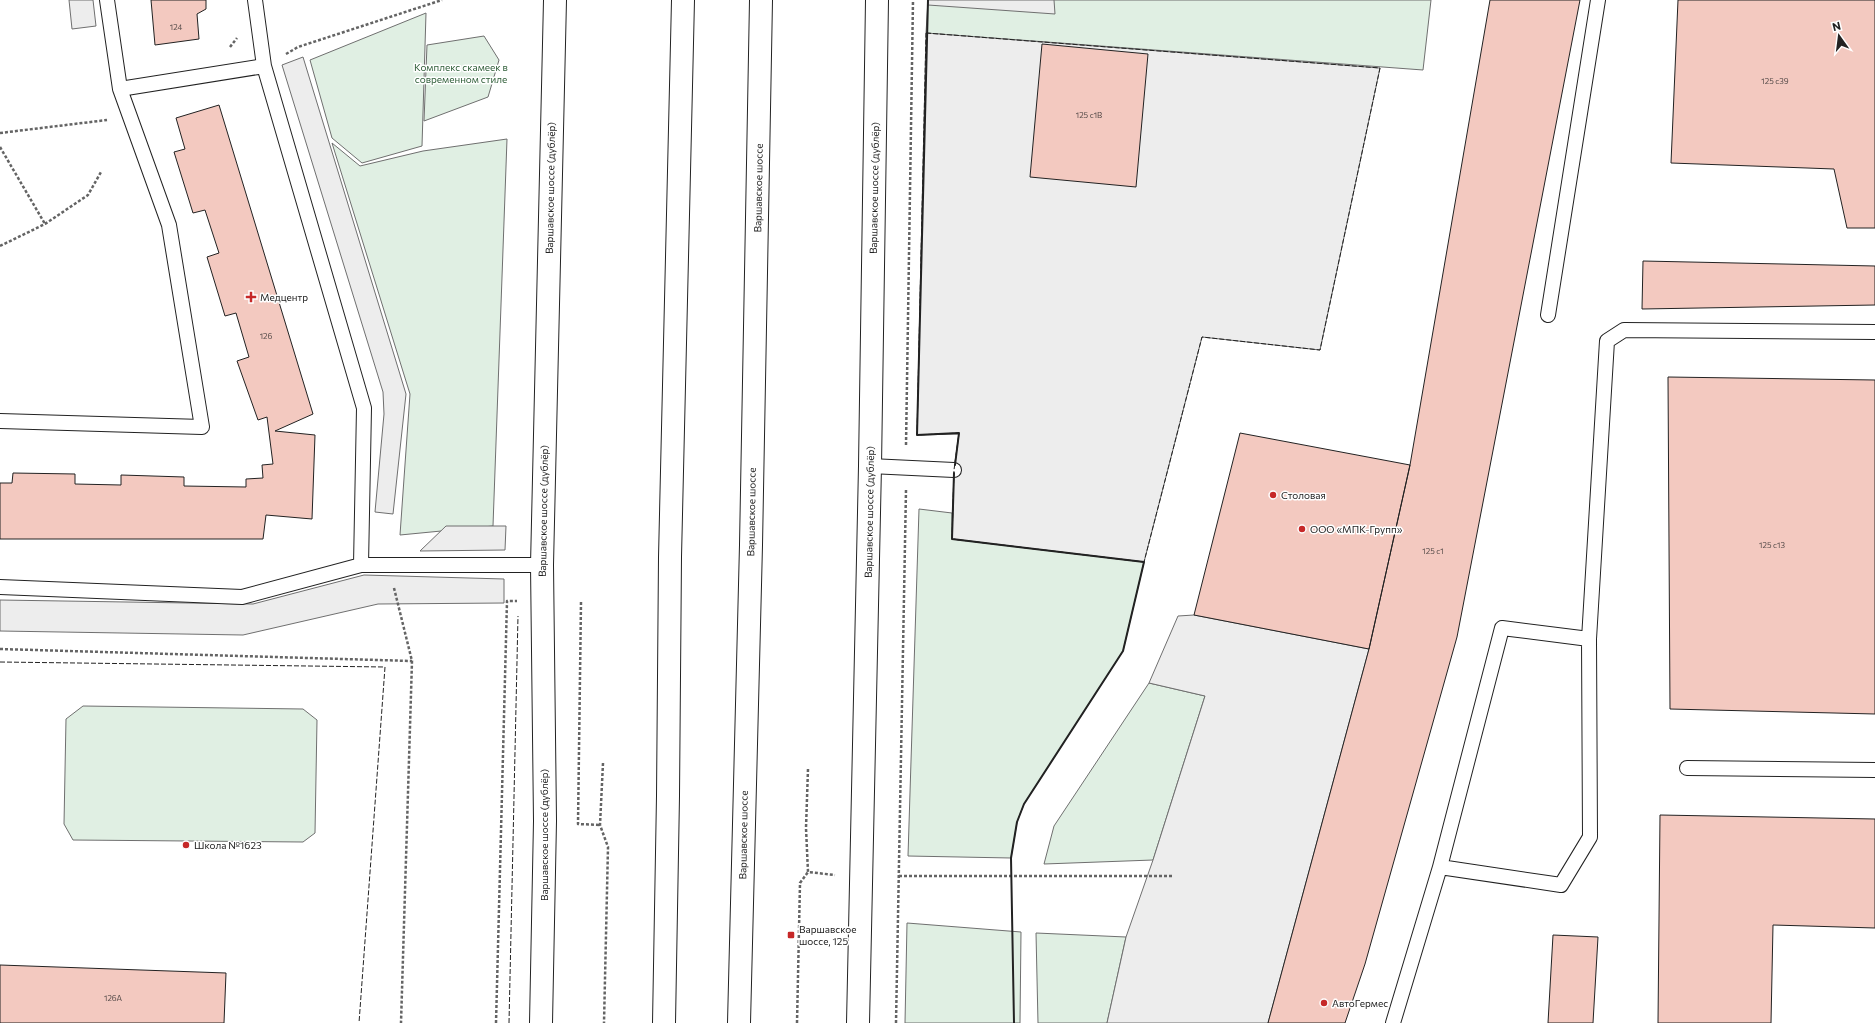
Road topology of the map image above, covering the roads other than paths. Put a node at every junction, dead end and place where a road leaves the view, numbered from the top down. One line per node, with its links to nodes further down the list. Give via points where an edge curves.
1 (107, 0): 9 (lane)
2 (255, 0): 8 (lane)
3 (555, 0): 16 (main road, Варшавское шоссе (дублёр))
4 (683, 0): 23 (main road, via 670,557)
5 (761, 0): 24 (main road, Варшавское шоссе, via 751,537)
6 (877, 0): 13 (main road, Варшавское шоссе (дублёр))
7 (1598, 0): 10 (lane)
8 (264, 66): 9 (lane); 15 (lane, via 364,408)
9 (120, 89): 12 (lane, via 169,225 202,427)
10 (1548, 315)
11 (1875, 332): 18 (lane, via 1624,330 1606,341)
12 (0, 421)
13 (870, 466): 14 (lane); 25 (main road, Варшавское шоссе (дублёр))
14 (954, 470)
15 (361, 565): 16 (lane); 17 (lane, via 242,597)
16 (542, 565): 22 (main road, Варшавское шоссе (дублёр), via 545,821)
17 (0, 587)
18 (1589, 639): 21 (lane, via 1502,628); 21 (lane, via 1590,837 1561,885)
19 (1687, 768): 20 (lane)
20 (1875, 770)
21 (1440, 867): 26 (lane)
22 (541, 1023)
23 (664, 1023)
24 (738, 1023)
25 (858, 1023)
26 (1393, 1023)

